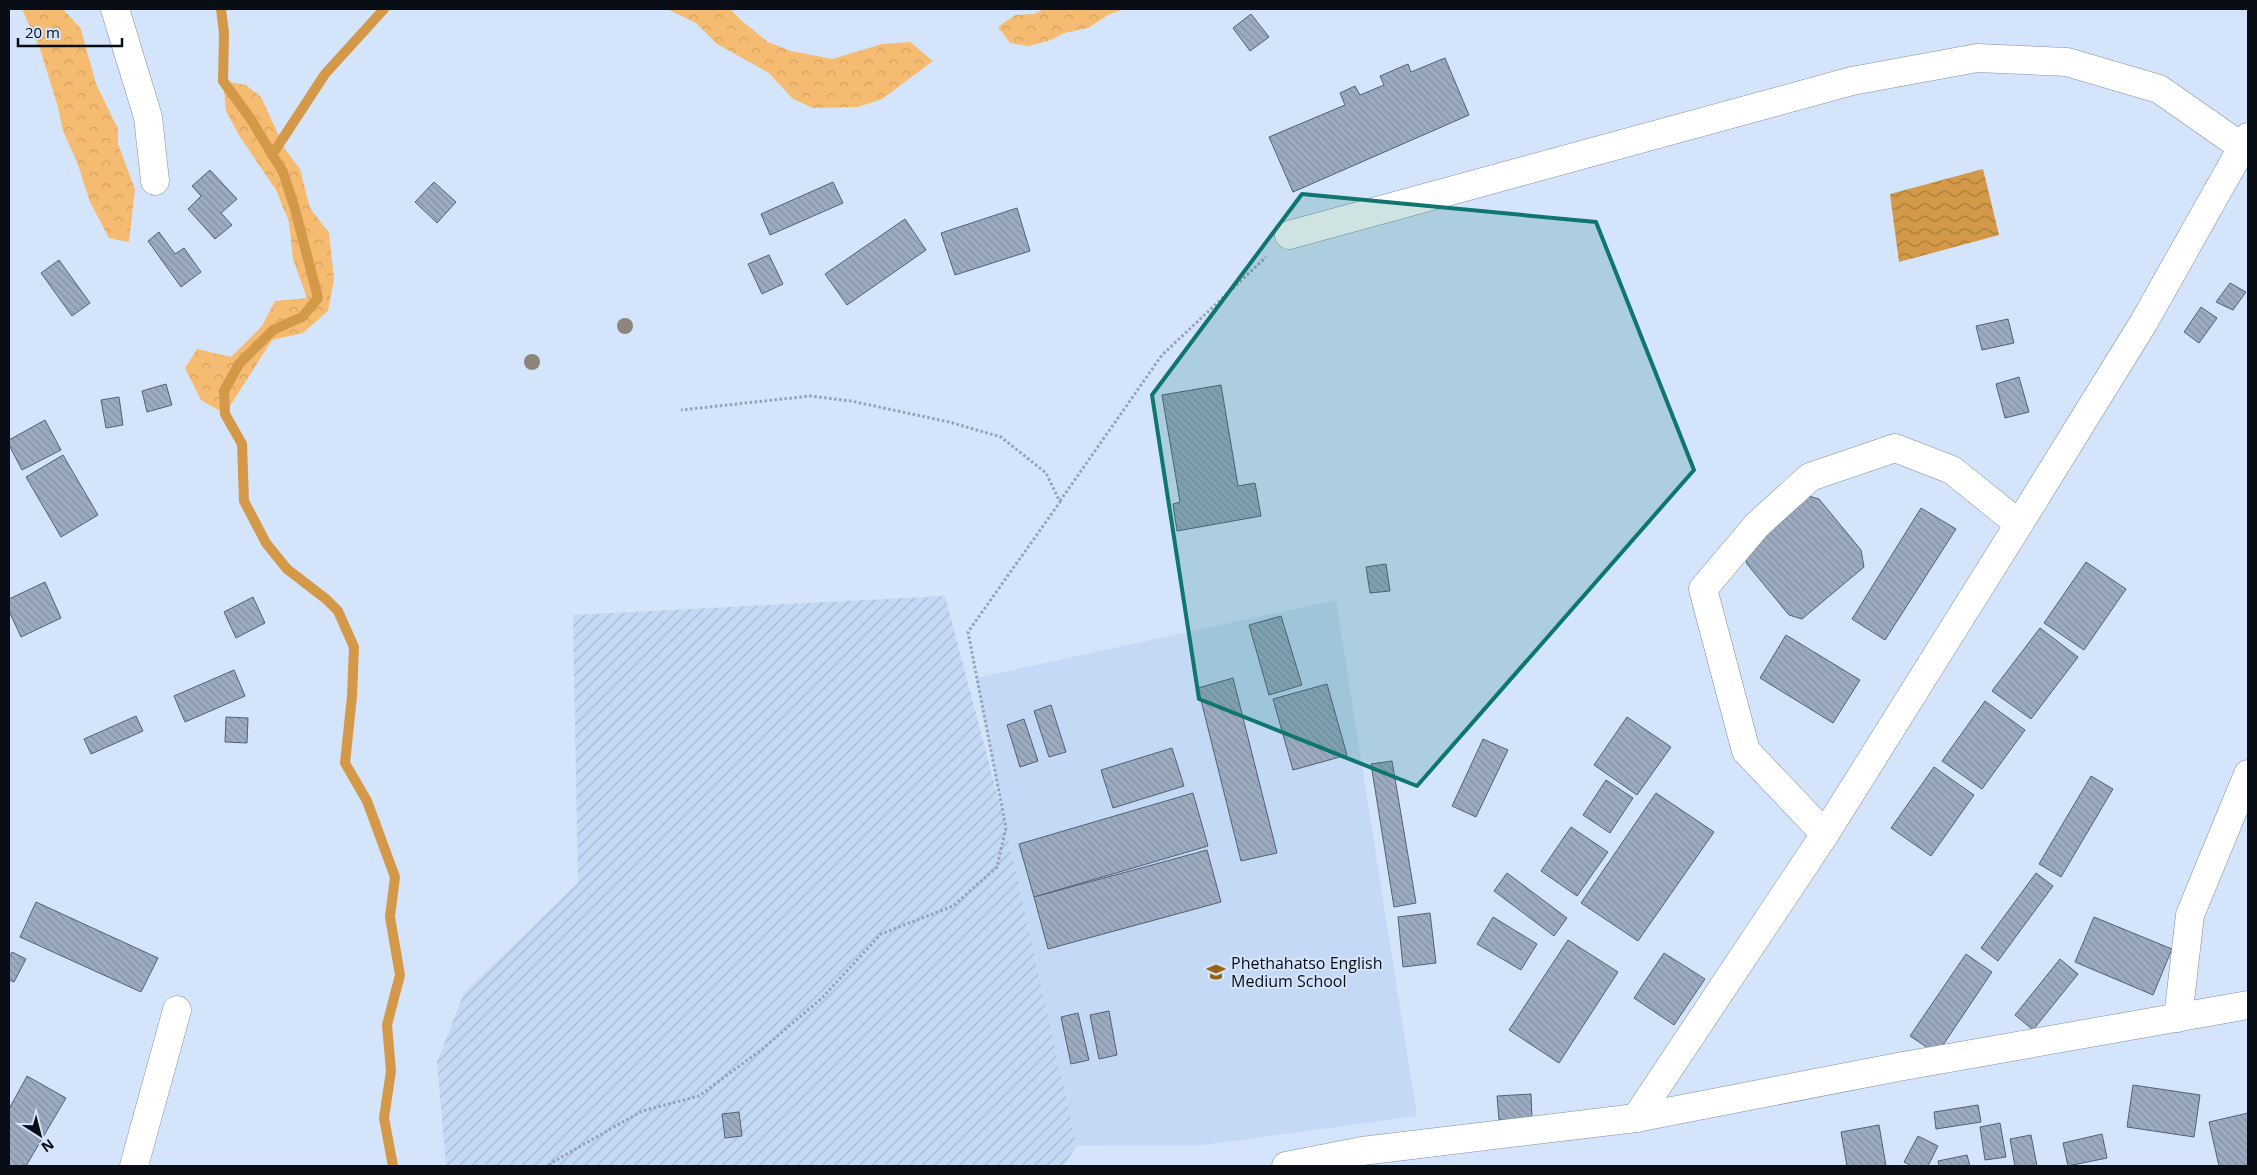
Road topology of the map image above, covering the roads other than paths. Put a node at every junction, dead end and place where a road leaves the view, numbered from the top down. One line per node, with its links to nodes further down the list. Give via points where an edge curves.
1 (115, 9): 3 (street, via 148,117)
2 (2245, 142): 4 (street, via 2159,89 2067,62 1977,58 1852,81); 5 (street, via 2144,322)
3 (155, 182)
4 (1289, 235)
5 (2020, 524): 7 (street); 7 (street, via 1952,470 1895,448 1810,476 1757,525 1703,589 1746,751)
6 (2248, 774): 10 (street, via 2190,916)
7 (1825, 834): 11 (street)
8 (2248, 1005): 10 (street)
9 (177, 1010): 12 (street)
10 (2178, 1018): 11 (street, via 1898,1067)
11 (1636, 1118): 13 (street, via 1362,1151)
12 (134, 1166)
13 (1286, 1166)

